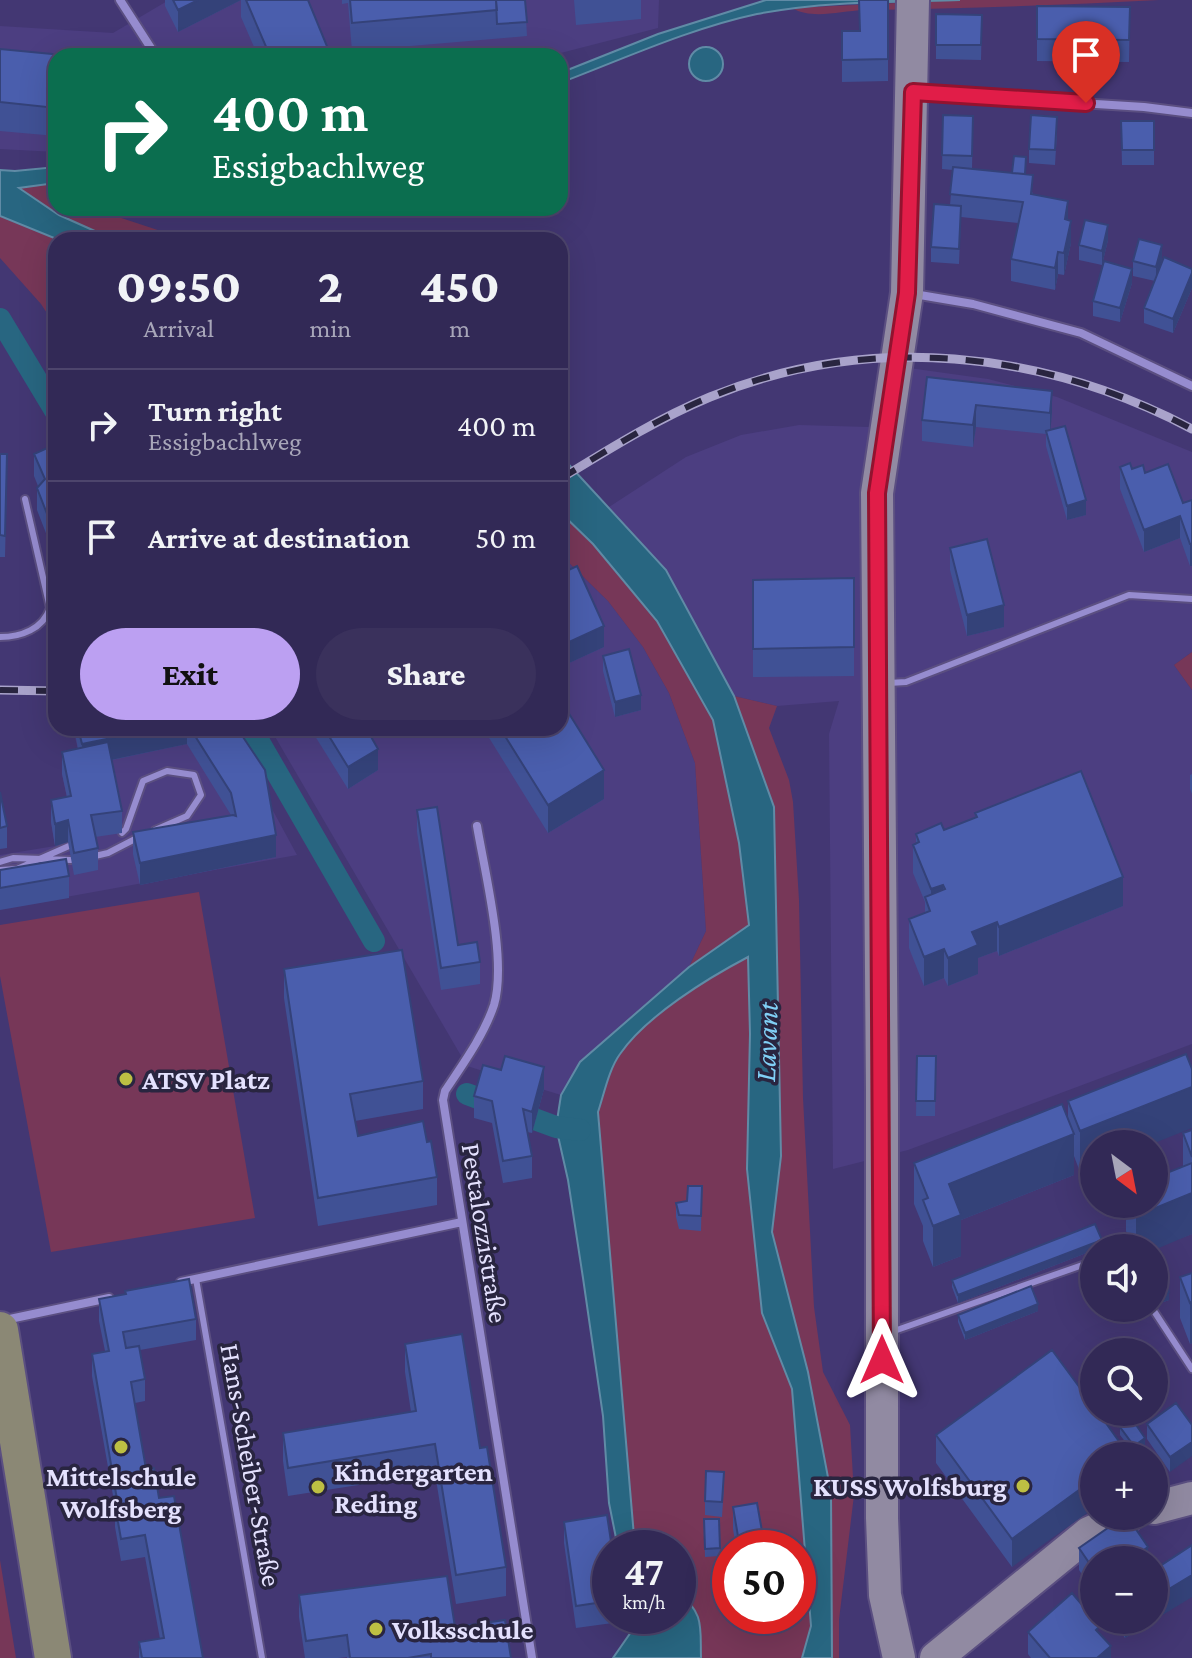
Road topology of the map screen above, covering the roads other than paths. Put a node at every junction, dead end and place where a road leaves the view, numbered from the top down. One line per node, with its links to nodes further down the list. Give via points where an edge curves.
1 (120, 0): 3 (street)
2 (914, 6): 4 (main road)
3 (151, 48)
4 (913, 92): 5 (street); 6 (main road)
5 (1192, 113)
6 (907, 293): 7 (street, via 1081,333); 13 (main road, via 877,493)
7 (1192, 386)
8 (25, 499): 9 (lane)
9 (48, 599)
10 (1192, 599): 13 (lane, via 1129,595 906,682)
11 (48, 614): 12 (lane, via 31,631)
12 (0, 637)
13 (879, 683): 30 (main road)
14 (477, 826): 22 (street, Pestalozzistraße, via 499,963 484,1029 443,1100)
15 (122, 833): 17 (lane, via 143,781 167,771 194,775 201,795 187,816)
16 (69, 846): 18 (lane)
17 (95, 856)
18 (38, 860): 19 (lane); 20 (lane); 21 (lane)
19 (71, 860)
20 (0, 862)
21 (0, 870)
22 (462, 1222): 24 (street); 37 (street, Pestalozzistraße)
23 (1080, 1266): 30 (lane)
24 (196, 1279): 25 (street); 36 (lane, Hans-Scheiber-Straße)
25 (165, 1286)
26 (119, 1296): 27 (street)
27 (0, 1321)
28 (1161, 1322): 31 (lane)
29 (0, 1330): 35 (main road)
30 (882, 1335): 38 (main road, via 885,1595)
31 (1192, 1369)
32 (1192, 1498): 33 (main road)
33 (1168, 1504)
34 (1096, 1530): 39 (main road)
35 (53, 1658)
36 (262, 1658)
37 (532, 1658)
38 (899, 1658)
39 (936, 1658)

